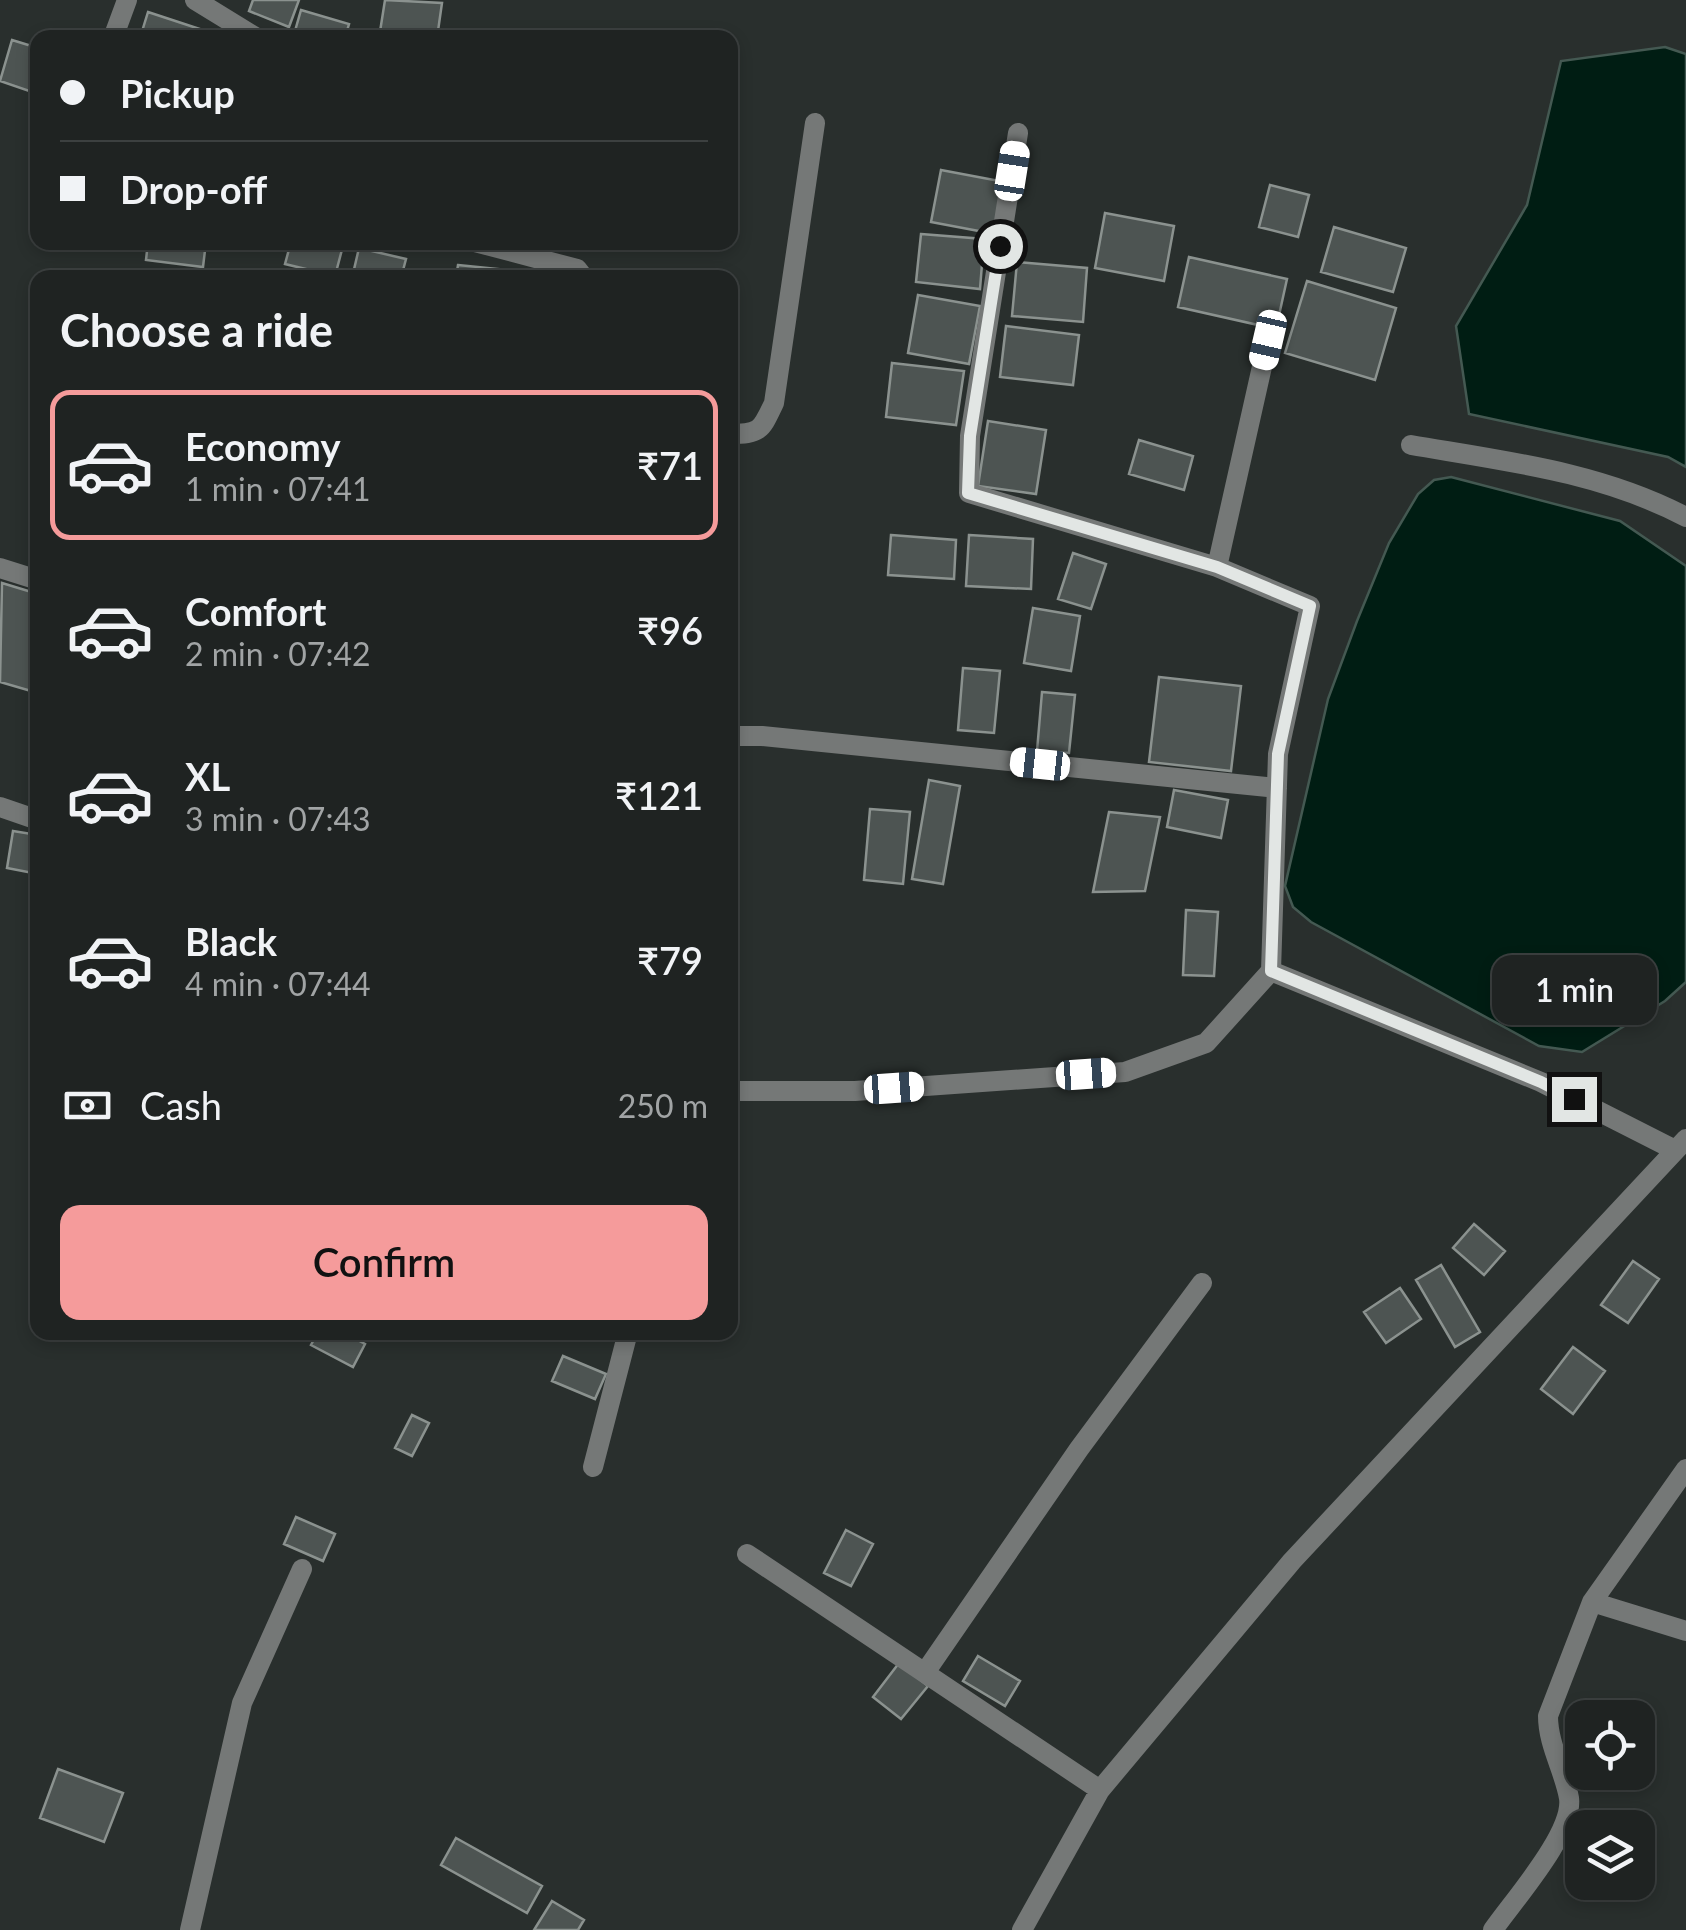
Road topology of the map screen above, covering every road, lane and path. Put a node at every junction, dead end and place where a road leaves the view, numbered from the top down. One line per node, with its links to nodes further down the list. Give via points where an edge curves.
1 (127, 0): 3 (street)
2 (195, 0): 4 (street)
3 (115, 30)
4 (244, 30)
5 (816, 123): 10 (street, via 774,403 762,428)
6 (1018, 133): 13 (street, via 970,436 968,493)
7 (504, 250): 8 (street)
8 (577, 270)
9 (1268, 340): 13 (street)
10 (738, 434)
11 (1411, 445): 12 (street, via 1576,474)
12 (1686, 517)
13 (1217, 567): 17 (street, via 1310,606 1278,754)
14 (0, 568): 15 (street)
15 (30, 577)
16 (738, 736): 17 (street)
17 (1278, 788): 20 (street)
18 (0, 806): 19 (street)
19 (30, 817)
20 (1271, 971): 21 (street, via 1206,1043 1125,1072 855,1091); 22 (street)
21 (738, 1091)
22 (1681, 1144): 32 (street, via 1292,1561)
23 (1202, 1284): 31 (street)
24 (626, 1340): 25 (street)
25 (593, 1468)
26 (1686, 1469): 29 (street)
27 (748, 1554): 31 (street)
28 (302, 1570): 33 (street, via 242,1703)
29 (1592, 1602): 30 (street); 35 (street, via 1548,1716 1569,1801 1566,1825)
30 (1686, 1631)
31 (926, 1671): 32 (street)
32 (1100, 1790): 34 (street)
33 (190, 1930)
34 (1022, 1930)
35 (1493, 1930)

